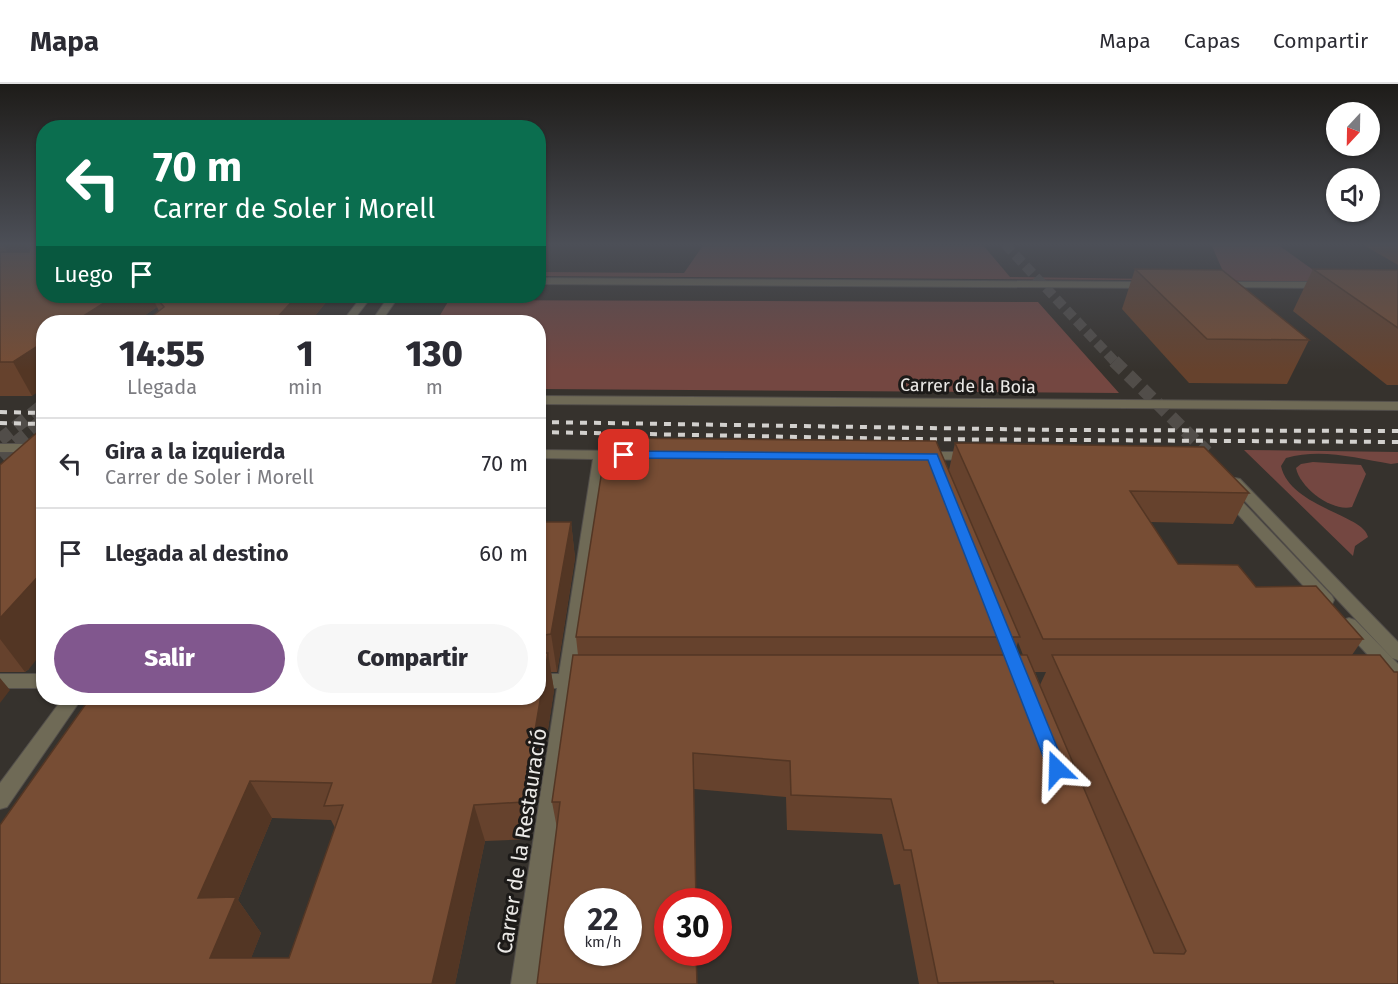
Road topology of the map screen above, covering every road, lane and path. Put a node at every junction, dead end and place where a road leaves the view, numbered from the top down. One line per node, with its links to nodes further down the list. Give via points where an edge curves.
1 (362, 303): 2 (street)
2 (352, 315)
3 (546, 400): 4 (street, Carrer de la Boia)
4 (1398, 406)
5 (0, 448): 6 (street)
6 (36, 448)
7 (546, 454): 8 (street)
8 (600, 455): 9 (street); 17 (street, Carrer de la Restauració)
9 (636, 455)
10 (909, 456): 11 (street, via 935,462)
11 (980, 456)
12 (1398, 653): 13 (street, via 1220,476)
13 (1398, 676)
14 (0, 681): 15 (street)
15 (36, 681)
16 (546, 681): 17 (street)
17 (569, 681): 18 (street); 23 (street, Carrer de la Restauració)
18 (605, 681)
19 (1398, 681): 20 (street)
20 (1374, 682)
21 (68, 705): 22 (street)
22 (0, 800)
23 (524, 984)

